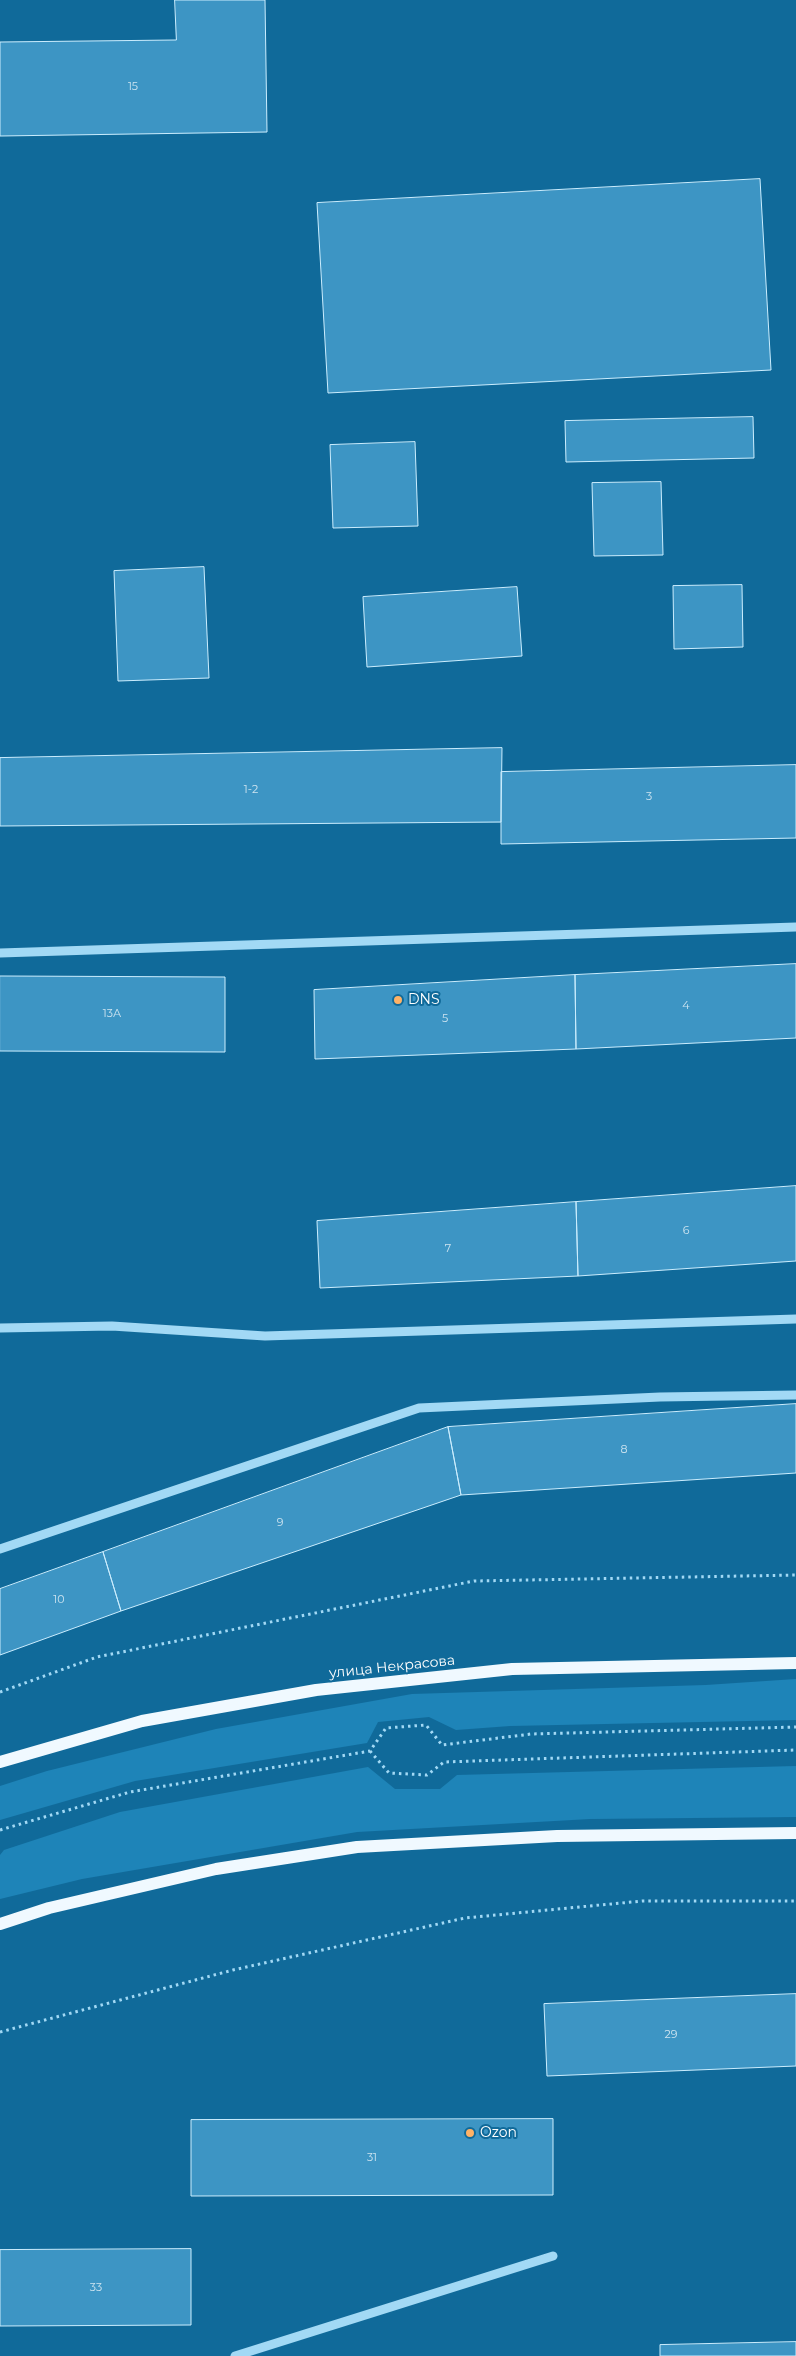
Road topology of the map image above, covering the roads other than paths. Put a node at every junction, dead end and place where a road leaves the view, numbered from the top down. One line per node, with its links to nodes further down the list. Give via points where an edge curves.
1 (796, 927): 2 (lane)
2 (0, 954)
3 (796, 1319): 4 (lane, via 265,1336 112,1326)
4 (0, 1328)
5 (796, 1395): 6 (lane, via 660,1397 420,1408)
6 (0, 1548)
7 (796, 1663): 8 (main road, улица Некрасова, via 512,1669 316,1690 142,1721)
8 (0, 1762)
9 (796, 1833): 10 (main road, via 557,1836 357,1847 216,1869 49,1908)
10 (0, 1924)
11 (553, 2256): 12 (lane)
12 (235, 2356)

